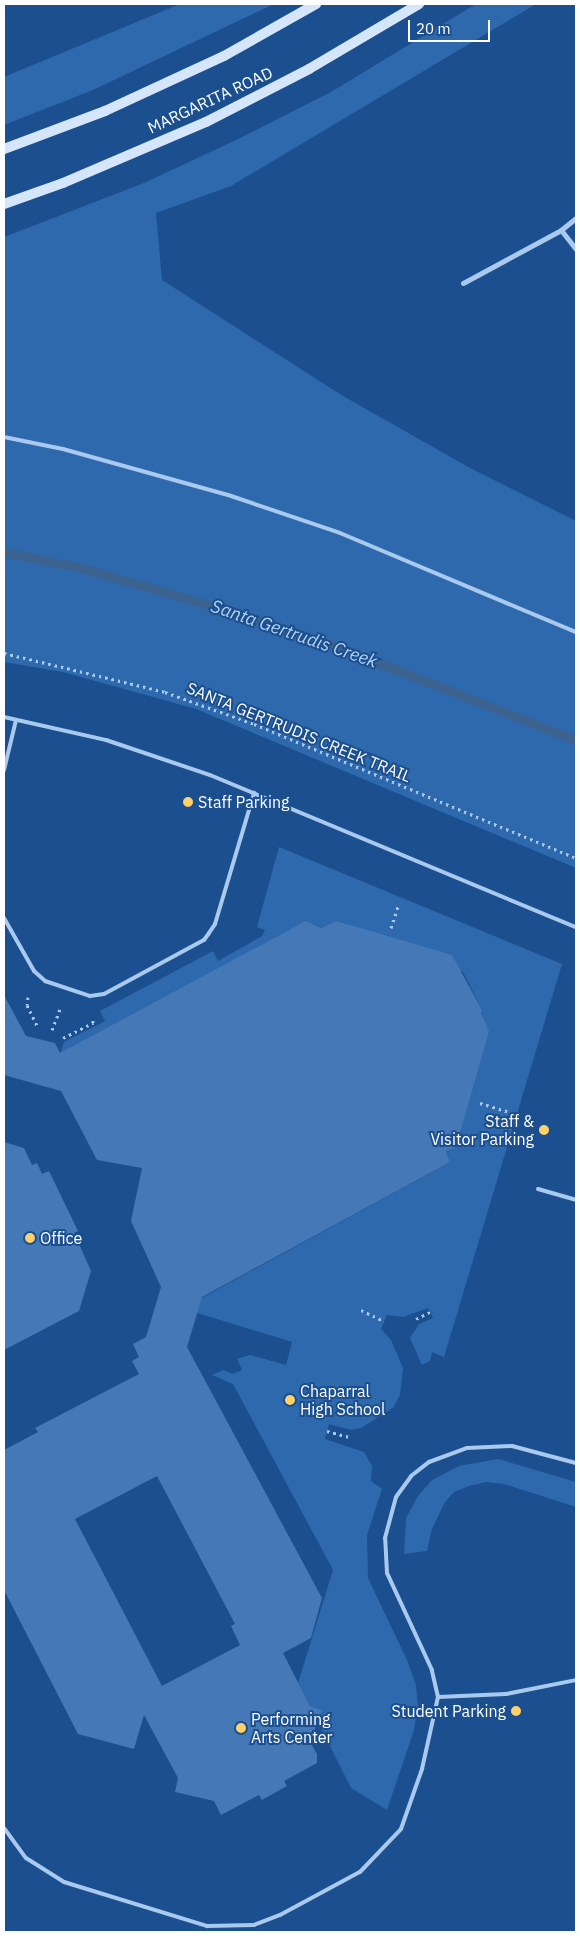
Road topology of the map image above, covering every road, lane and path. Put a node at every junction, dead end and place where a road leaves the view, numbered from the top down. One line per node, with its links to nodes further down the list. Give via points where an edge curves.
1 (316, 4): 3 (main road, MARGARITA ROAD, via 224,56 105,110)
2 (419, 4): 4 (main road, MARGARITA ROAD, via 309,69 206,122)
3 (4, 149)
4 (4, 204)
5 (576, 218): 6 (street)
6 (561, 230): 7 (street); 8 (street)
7 (576, 249)
8 (463, 283)
9 (4, 437): 10 (lane, via 63,449 231,496 340,532)
10 (576, 632)
11 (4, 653): 16 (path, SANTA GERTRUDIS CREEK TRAIL, via 165,692 254,724)
12 (4, 718): 13 (lane)
13 (16, 720): 14 (lane); 15 (lane, via 106,740)
14 (4, 770)
15 (254, 792): 18 (lane, via 215,924 204,940 104,994 90,996 44,981 34,971); 19 (lane)
16 (576, 858)
17 (399, 904): 20 (path)
18 (4, 918)
19 (576, 927)
20 (391, 928)
21 (28, 997): 24 (path, via 27,1005)
22 (62, 1007): 25 (path)
23 (93, 1018): 26 (path, via 93,1023)
24 (38, 1028)
25 (52, 1030)
26 (63, 1038)
27 (480, 1103): 28 (path)
28 (510, 1112)
29 (538, 1189): 30 (lane)
30 (576, 1200)
31 (361, 1310): 34 (path)
32 (430, 1312): 33 (path)
33 (416, 1319)
34 (384, 1321)
35 (327, 1431): 36 (path)
36 (350, 1438)
37 (576, 1463): 39 (lane, via 512,1446 467,1448 428,1462 411,1476 396,1497 385,1538 387,1573 432,1670)
38 (576, 1680): 39 (lane, via 506,1694)
39 (438, 1697): 40 (lane, via 422,1769 401,1829 360,1872 280,1915 254,1925 207,1926 64,1882 26,1858)
40 (4, 1828)

